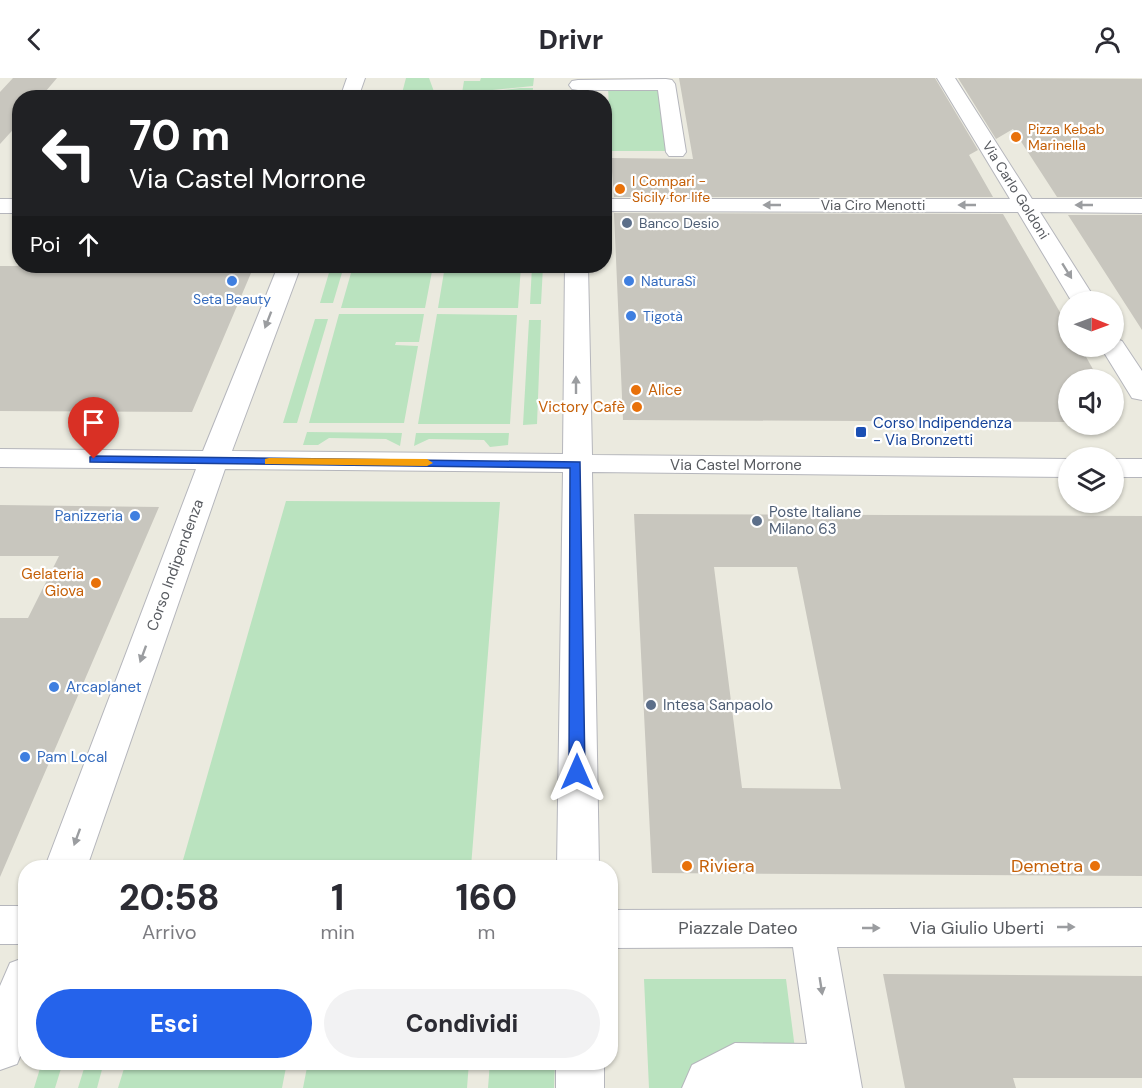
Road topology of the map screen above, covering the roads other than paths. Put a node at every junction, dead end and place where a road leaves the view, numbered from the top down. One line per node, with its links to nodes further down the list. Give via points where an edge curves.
1 (946, 78): 5 (street, Via Carlo Goldoni)
2 (578, 87): 3 (street, via 666,84)
3 (675, 152)
4 (612, 205): 5 (street, Via Ciro Menotti, one-way to 4)
5 (1025, 205): 6 (street, Via Ciro Menotti, one-way to 5); 9 (street, Via Carlo Goldoni, one-way to 9)
6 (1142, 206)
7 (286, 273): 13 (street, Corso Indipendenza, one-way to 13)
8 (577, 273): 14 (street, one-way to 8)
9 (1078, 291)
10 (1120, 357): 11 (street)
11 (1142, 392)
12 (0, 458): 13 (street, Via Castel Morrone)
13 (214, 461): 14 (street, Via Castel Morrone); 18 (street, Corso Indipendenza, one-way to 18)
14 (576, 464): 15 (street, Via Castel Morrone); 19 (street)
15 (1058, 468)
16 (1124, 468): 17 (street)
17 (1142, 468)
18 (69, 860)
19 (578, 860)
20 (0, 924): 21 (street)
21 (18, 925)
22 (1142, 927): 24 (street, Via Giulio Uberti, one-way to 22)
23 (618, 928): 24 (street, Piazzale Dateo)
24 (812, 928): 28 (street, Piazzale Dateo, one-way to 28)
25 (18, 999): 26 (street)
26 (0, 1048)
27 (580, 1070): 29 (street)
28 (836, 1078): 30 (street, via 735,1066 709,1081)
29 (580, 1088)
30 (706, 1088)

